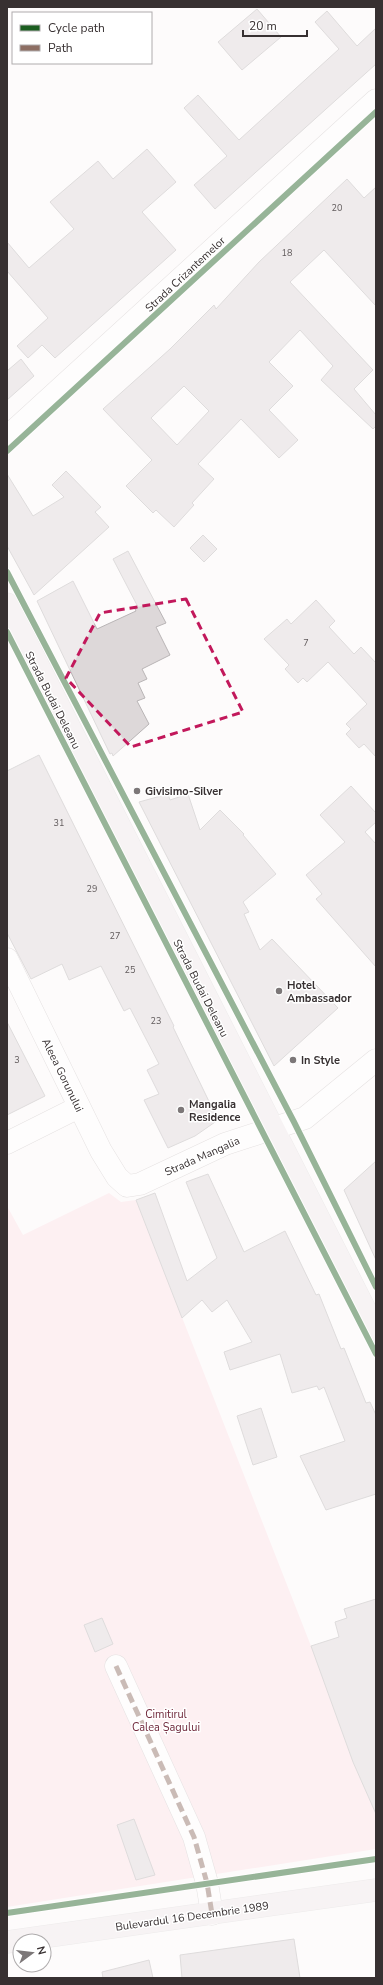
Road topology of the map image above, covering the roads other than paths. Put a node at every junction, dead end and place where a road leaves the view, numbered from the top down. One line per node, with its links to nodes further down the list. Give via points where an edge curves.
1 (376, 100): 2 (street, Strada Crizantemelor)
2 (7, 437)
3 (7, 604): 7 (main road, Strada Budai Deleanu)
4 (7, 959): 6 (street, Aleea Gorunului)
5 (376, 1060): 7 (street, Strada Mangalia, via 305,1118)
6 (79, 1107): 8 (street); 9 (street, Aleea Gorunului, via 113,1171)
7 (273, 1129): 9 (street, Strada Mangalia, via 226,1144 140,1184); 10 (main road, Strada Budai Deleanu)
8 (7, 1143)
9 (127, 1186)
10 (376, 1331)
11 (116, 1666): 13 (street, via 194,1837 207,1883)
12 (376, 1890): 13 (main road, Bulevardul 16 Decembrie 1989)
13 (212, 1914): 14 (main road, Bulevardul 16 Decembrie 1989)
14 (7, 1942)

